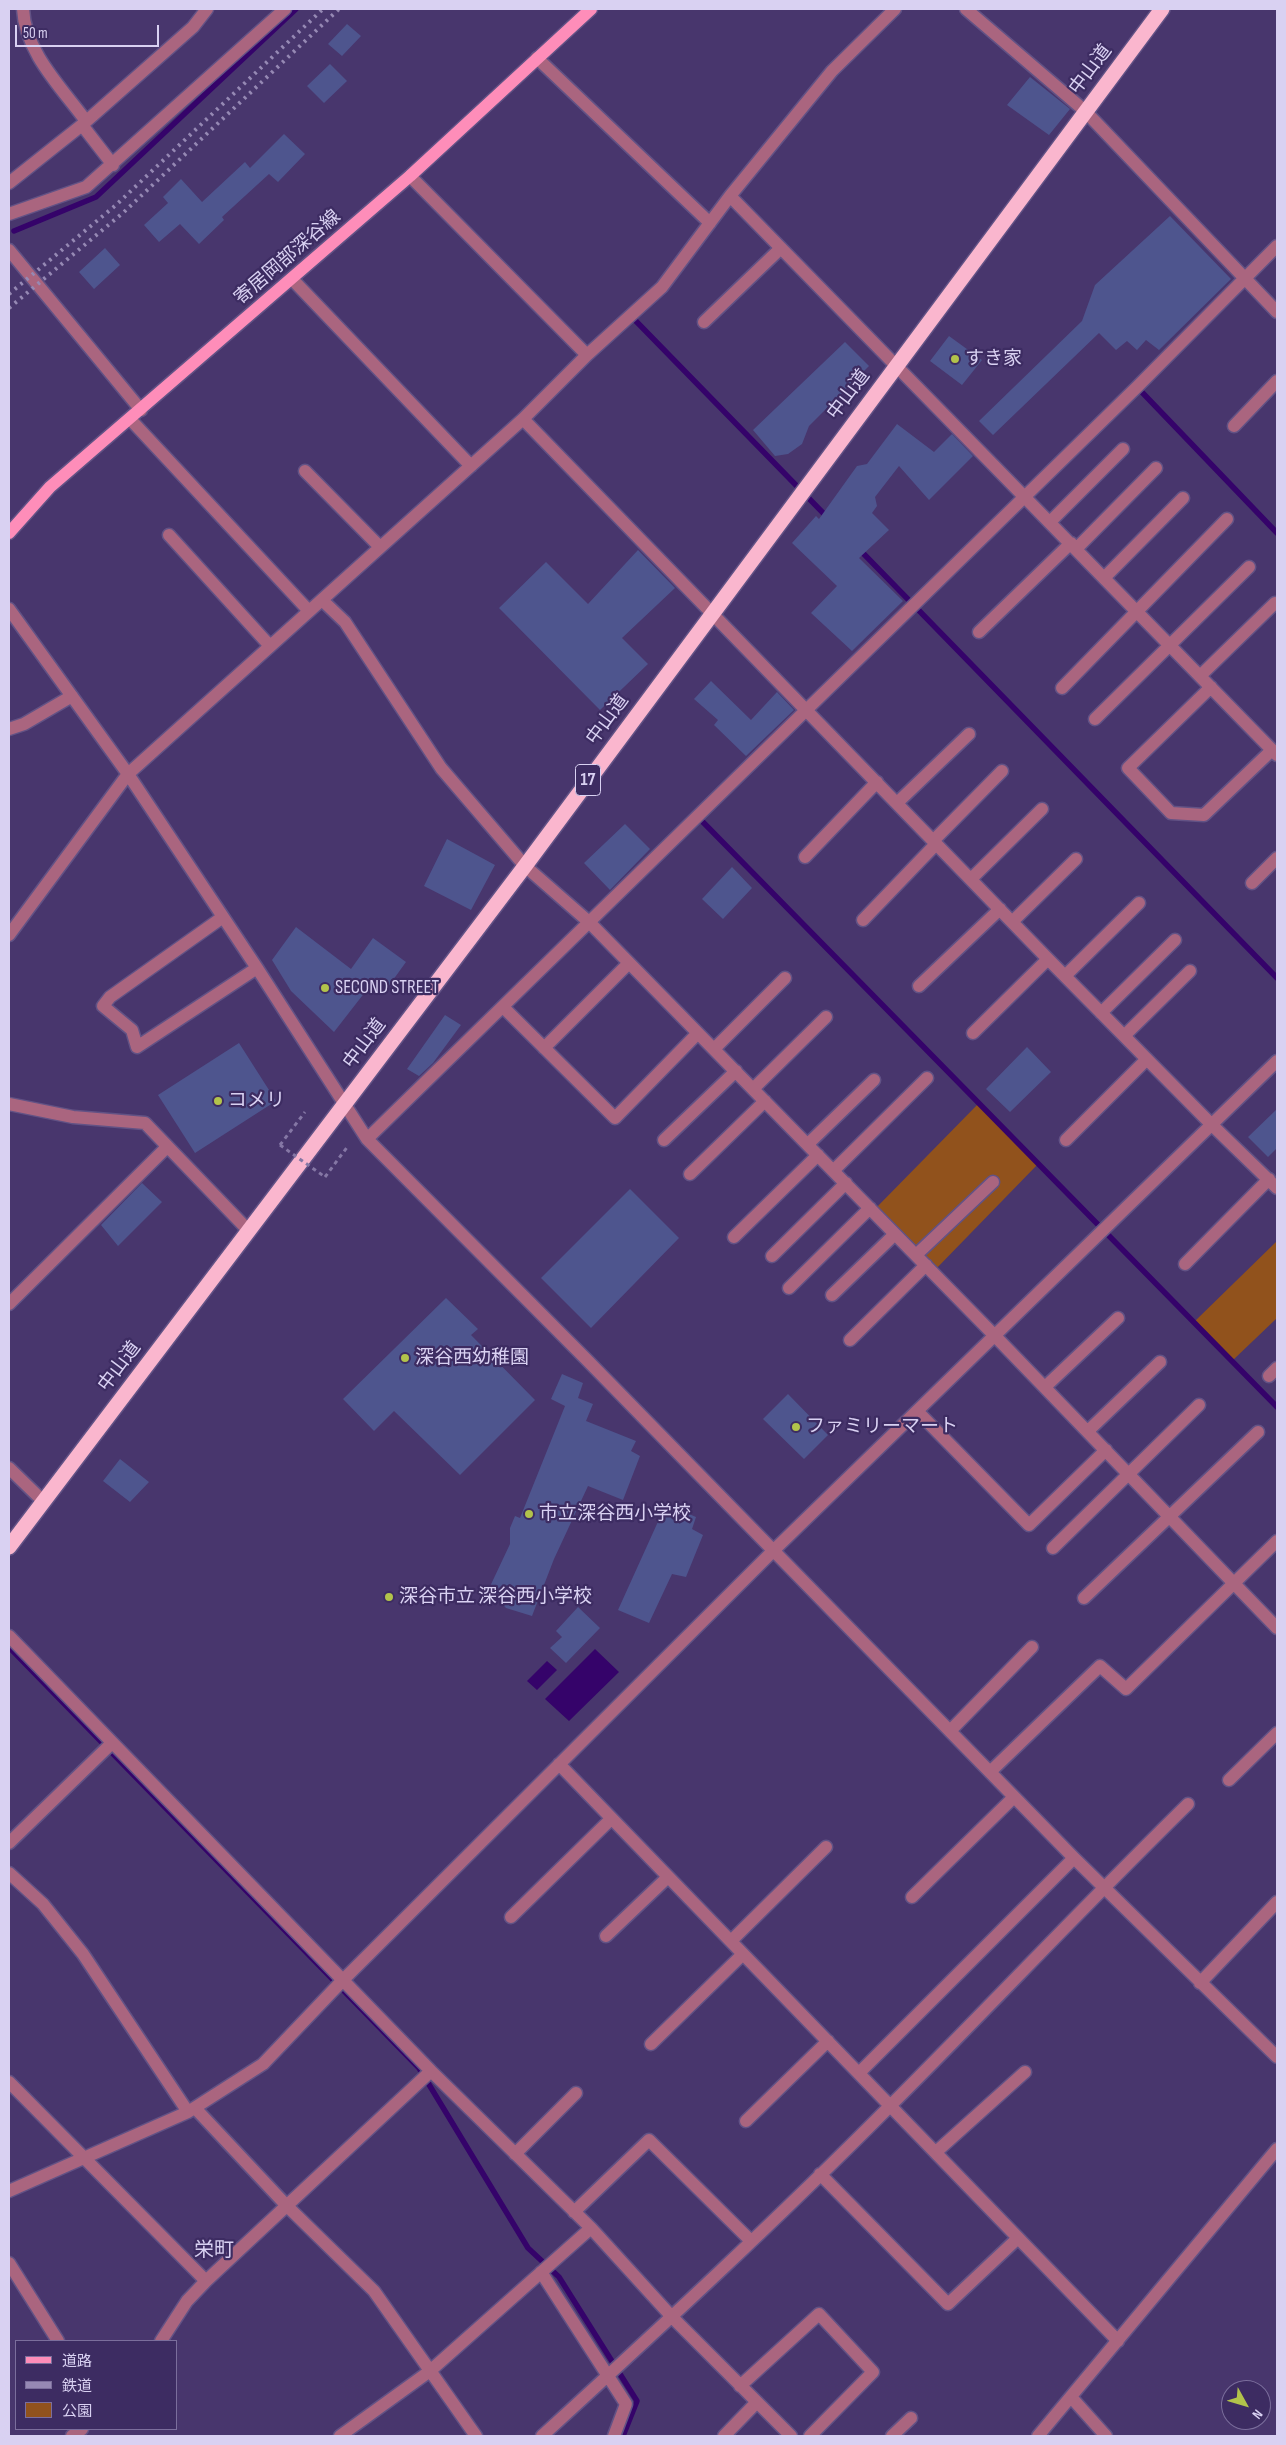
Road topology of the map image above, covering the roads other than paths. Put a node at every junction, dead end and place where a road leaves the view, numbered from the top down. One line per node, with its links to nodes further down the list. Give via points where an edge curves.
1 (23, 9): 10 (street, via 24,26 40,61)
2 (207, 9): 10 (street, via 193,27)
3 (285, 9): 11 (street)
4 (591, 9): 8 (main road, 寄居岡部深谷線)
5 (895, 9): 14 (street, via 832,71)
6 (966, 9): 9 (street)
7 (1162, 9): 9 (highway, 中山道 / 17)
8 (537, 58): 12 (main road, 寄居岡部深谷線); 16 (street)
9 (1085, 112): 20 (street); 25 (highway, 中山道 / 17)
10 (84, 122): 11 (street); 13 (street)
11 (113, 165): 15 (street, via 86,186)
12 (410, 176): 21 (main road, 寄居岡部深谷線); 24 (street)
13 (9, 183)
14 (730, 196): 16 (street); 18 (street)
15 (9, 214)
16 (710, 223): 24 (street, via 662,287)
17 (1277, 246): 20 (street)
18 (781, 248): 23 (street); 25 (street)
19 (9, 251): 27 (street)
20 (1244, 277): 22 (street); 35 (street)
21 (292, 279): 27 (main road, 寄居岡部深谷線); 32 (street)
22 (1277, 312)
23 (704, 322)
24 (587, 355): 29 (street)
25 (895, 366): 35 (street); 50 (highway, 中山道 / 17)
26 (1277, 380): 30 (street)
27 (141, 410): 28 (main road, 寄居岡部深谷線)
28 (130, 419): 39 (main road, 寄居岡部深谷線, via 50,487); 48 (street)
29 (523, 419): 32 (street); 50 (street)
30 (1234, 426)
31 (1122, 449): 38 (street)
32 (471, 466): 42 (street)
33 (1156, 468): 41 (street)
34 (306, 471): 42 (street)
35 (1025, 496): 38 (street); 58 (street)
36 (1183, 498): 44 (street)
37 (1227, 519): 49 (street)
38 (1050, 522): 41 (street)
39 (9, 533)
40 (170, 535): 53 (street)
41 (1073, 546): 44 (street); 51 (street)
42 (380, 547): 45 (street)
43 (1249, 567): 52 (street)
44 (1104, 578): 49 (street)
45 (322, 600): 48 (street); 72 (street, via 345,622 441,768)
46 (1275, 603): 54 (street)
47 (9, 609): 57 (street)
48 (309, 611): 53 (street)
49 (1137, 611): 52 (street); 56 (street)
50 (713, 612): 58 (street); 72 (highway, 中山道 / 17)
51 (979, 632)
52 (1170, 645): 54 (street); 59 (street)
53 (270, 646): 64 (street)
54 (1200, 676): 55 (street)
55 (1211, 687): 62 (street); 62 (street, via 1128,768 1171,814 1204,815)
56 (1062, 688)
57 (72, 696): 60 (street, via 24,724); 64 (street)
58 (806, 710): 65 (street); 79 (street)
59 (1095, 719)
60 (9, 729)
61 (969, 734): 66 (street)
62 (1275, 752)
63 (1002, 771): 68 (street)
64 (128, 774): 77 (street); 81 (street)
65 (877, 782): 66 (street); 69 (street)
66 (897, 803): 68 (street)
67 (1042, 809): 73 (street)
68 (934, 842): 73 (street); 78 (street)
69 (805, 857)
70 (1277, 858): 74 (street)
71 (1076, 859): 80 (street)
72 (525, 866): 79 (street); 106 (highway, 中山道 / 17)
73 (971, 879): 76 (street)
74 (1252, 883)
75 (1139, 903): 87 (street)
76 (1000, 909): 80 (street); 89 (street)
77 (223, 917): 85 (street); 85 (street, via 110,997 104,1006 132,1030 137,1047)
78 (862, 920)
79 (589, 922): 84 (street); 90 (street)
80 (1012, 922): 83 (street)
81 (9, 935)
82 (1175, 940): 91 (street)
83 (1048, 959): 87 (street); 94 (street)
84 (629, 963): 93 (street); 96 (street)
85 (257, 968): 106 (street)
86 (1190, 971): 95 (street)
87 (1065, 976): 91 (street)
88 (785, 978): 97 (street)
89 (919, 986)
90 (503, 1007): 96 (street); 108 (street)
91 (1102, 1013): 95 (street)
92 (826, 1018): 103 (street)
93 (698, 1033): 96 (street, via 615,1118); 97 (street)
94 (973, 1033)
95 (1124, 1036): 98 (street)
96 (544, 1048)
97 (714, 1049): 100 (street)
98 (1147, 1060): 107 (street); 110 (street)
99 (1277, 1061): 107 (street)
100 (736, 1071): 103 (street); 109 (street)
101 (927, 1078): 114 (street)
102 (874, 1080): 111 (street)
103 (753, 1089): 104 (street)
104 (765, 1101): 111 (street); 115 (street)
105 (9, 1104): 112 (street, via 73,1116 145,1123)
106 (344, 1104): 108 (street); 120 (highway, 中山道 / 17)
107 (1211, 1124): 118 (street); 131 (street)
108 (367, 1139): 147 (street)
109 (664, 1140)
110 (1066, 1140)
111 (808, 1144): 113 (street)
112 (167, 1147): 120 (street); 129 (street)
113 (818, 1155): 114 (street); 122 (street)
114 (834, 1171): 117 (street)
115 (690, 1174)
116 (993, 1182): 123 (street)
117 (846, 1183): 119 (street); 124 (street)
118 (1273, 1183): 125 (street)
119 (870, 1208): 121 (street); 127 (street)
120 (248, 1230): 142 (highway, 中山道 / 17)
121 (895, 1234): 123 (street); 128 (street)
122 (734, 1237)
123 (916, 1255): 126 (street)
124 (772, 1256)
125 (1185, 1264)
126 (926, 1265): 131 (street); 132 (street)
127 (789, 1288)
128 (832, 1295)
129 (9, 1304)
130 (1118, 1318): 134 (street)
131 (995, 1336): 134 (street); 136 (street)
132 (850, 1340)
133 (1160, 1362): 137 (street)
134 (1045, 1387): 137 (street)
135 (1199, 1404): 141 (street)
136 (916, 1412): 139 (street, via 1029,1525); 147 (street)
137 (1088, 1431): 139 (street)
138 (1258, 1432): 143 (street)
139 (1106, 1450): 141 (street)
140 (9, 1468): 142 (street)
141 (1128, 1473): 143 (street); 146 (street)
142 (44, 1502): 145 (highway, 中山道 / 17)
143 (1170, 1516): 148 (street); 149 (street)
144 (1277, 1541): 148 (street)
145 (9, 1547)
146 (1053, 1548)
147 (774, 1550): 153 (street); 156 (street)
148 (1234, 1583): 150 (street); 157 (street, via 1126,1689 1100,1666)
149 (1084, 1598)
150 (1277, 1628)
151 (9, 1636): 155 (street)
152 (1032, 1647): 153 (street)
153 (950, 1731): 157 (street)
154 (1277, 1733): 158 (street)
155 (112, 1743): 162 (street); 174 (street)
156 (559, 1764): 161 (street); 174 (street)
157 (990, 1772): 159 (street)
158 (1229, 1780)
159 (1014, 1797): 164 (street); 168 (street)
160 (1188, 1804): 167 (street)
161 (612, 1818): 166 (street); 170 (street)
162 (9, 1843)
163 (826, 1847): 172 (street)
164 (1074, 1858): 167 (street); 181 (street)
165 (9, 1873): 185 (street, via 43,1904 83,1954)
166 (668, 1876): 171 (street); 172 (street)
167 (1104, 1887): 175 (street); 184 (street)
168 (912, 1897)
169 (1277, 1902): 175 (street)
170 (511, 1917)
171 (606, 1936)
172 (731, 1942): 173 (street)
173 (743, 1954): 176 (street); 177 (street)
174 (343, 1980): 179 (street); 185 (street, via 263,2064)
175 (1200, 1983): 178 (street)
176 (828, 2041): 181 (street); 186 (street)
177 (651, 2044)
178 (1277, 2057)
179 (431, 2071): 189 (street); 193 (street)
180 (1024, 2072): 188 (street)
181 (859, 2073): 184 (street)
182 (9, 2082): 190 (street)
183 (576, 2093): 189 (street)
184 (890, 2106): 188 (street); 191 (street)
185 (192, 2110): 190 (street); 193 (street)
186 (746, 2122)
187 (1277, 2149): 204 (street)
188 (936, 2152): 196 (street)
189 (515, 2154): 194 (street)
190 (84, 2160): 192 (street); 200 (street)
191 (820, 2174): 196 (street, via 948,2304); 197 (street)
192 (9, 2191)
193 (286, 2205): 200 (street); 205 (street, via 374,2291)
194 (574, 2212): 195 (street); 197 (street, via 649,2140)
195 (591, 2228): 199 (street); 201 (street)
196 (1018, 2238): 204 (street)
197 (751, 2241): 201 (street)
198 (9, 2263): 202 (street)
199 (541, 2272): 205 (street); 206 (street)
200 (206, 2281): 203 (street)
201 (672, 2317): 206 (street); 207 (street)
202 (57, 2340)
203 (162, 2340)
204 (1118, 2341): 208 (street)
205 (430, 2371): 211 (street); 212 (street)
206 (609, 2375): 213 (street); 214 (street, via 626,2404)
207 (740, 2386): 209 (street); 217 (street, via 819,2314 874,2372)
208 (1071, 2397): 219 (street); 220 (street)
209 (757, 2402): 215 (street); 216 (street)
210 (911, 2418): 218 (street)
211 (340, 2436)
212 (476, 2436)
213 (542, 2436)
214 (614, 2436)
215 (724, 2436)
216 (791, 2436)
217 (810, 2436)
218 (892, 2436)
219 (1038, 2436)
220 (1106, 2436)

